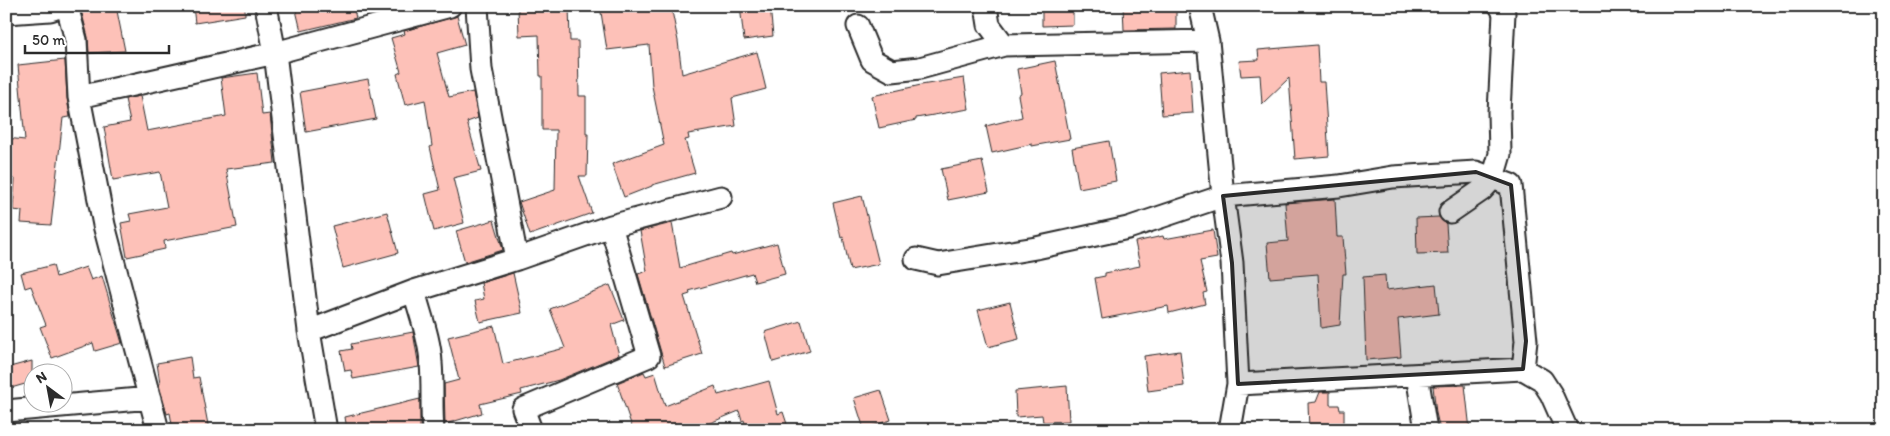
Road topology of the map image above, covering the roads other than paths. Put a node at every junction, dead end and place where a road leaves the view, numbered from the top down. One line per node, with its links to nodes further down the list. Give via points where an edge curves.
1 (63, 6): 9 (street)
2 (67, 6): 14 (street, via 76,40)
3 (266, 6): 13 (street)
4 (450, 6): 13 (street)
5 (477, 6): 20 (street, via 481,69)
6 (986, 6): 12 (street, via 989,25)
7 (1200, 6): 11 (street)
8 (1500, 6): 15 (street, via 1504,13 1500,154)
9 (6, 13)
10 (858, 26): 12 (street, via 872,60 892,71 920,68)
11 (1208, 42): 12 (street); 16 (street)
12 (1004, 45)
13 (275, 53): 14 (street); 23 (street)
14 (79, 98): 27 (street, via 104,225)
15 (1493, 178): 16 (street, via 1476,172 1393,177 1339,186); 18 (street, via 1482,190); 24 (street, via 1511,186 1526,341)
16 (1224, 196): 21 (street, via 1128,228 1036,248 938,264); 26 (street, via 1232,263)
17 (721, 197): 19 (street)
18 (1450, 212)
19 (611, 226): 20 (street); 32 (street, via 649,356 523,409)
20 (517, 259): 22 (street)
21 (916, 259)
22 (414, 291): 23 (street); 31 (street, via 431,362)
23 (308, 331): 30 (street)
24 (1522, 369): 25 (street); 35 (street, via 1542,380)
25 (1417, 375): 26 (street); 34 (street)
26 (1238, 384): 33 (street)
27 (150, 398): 28 (street); 29 (street)
28 (6, 411)
29 (158, 430)
30 (326, 430)
31 (433, 430)
32 (531, 430)
33 (1230, 430)
34 (1426, 430)
35 (1567, 430)

